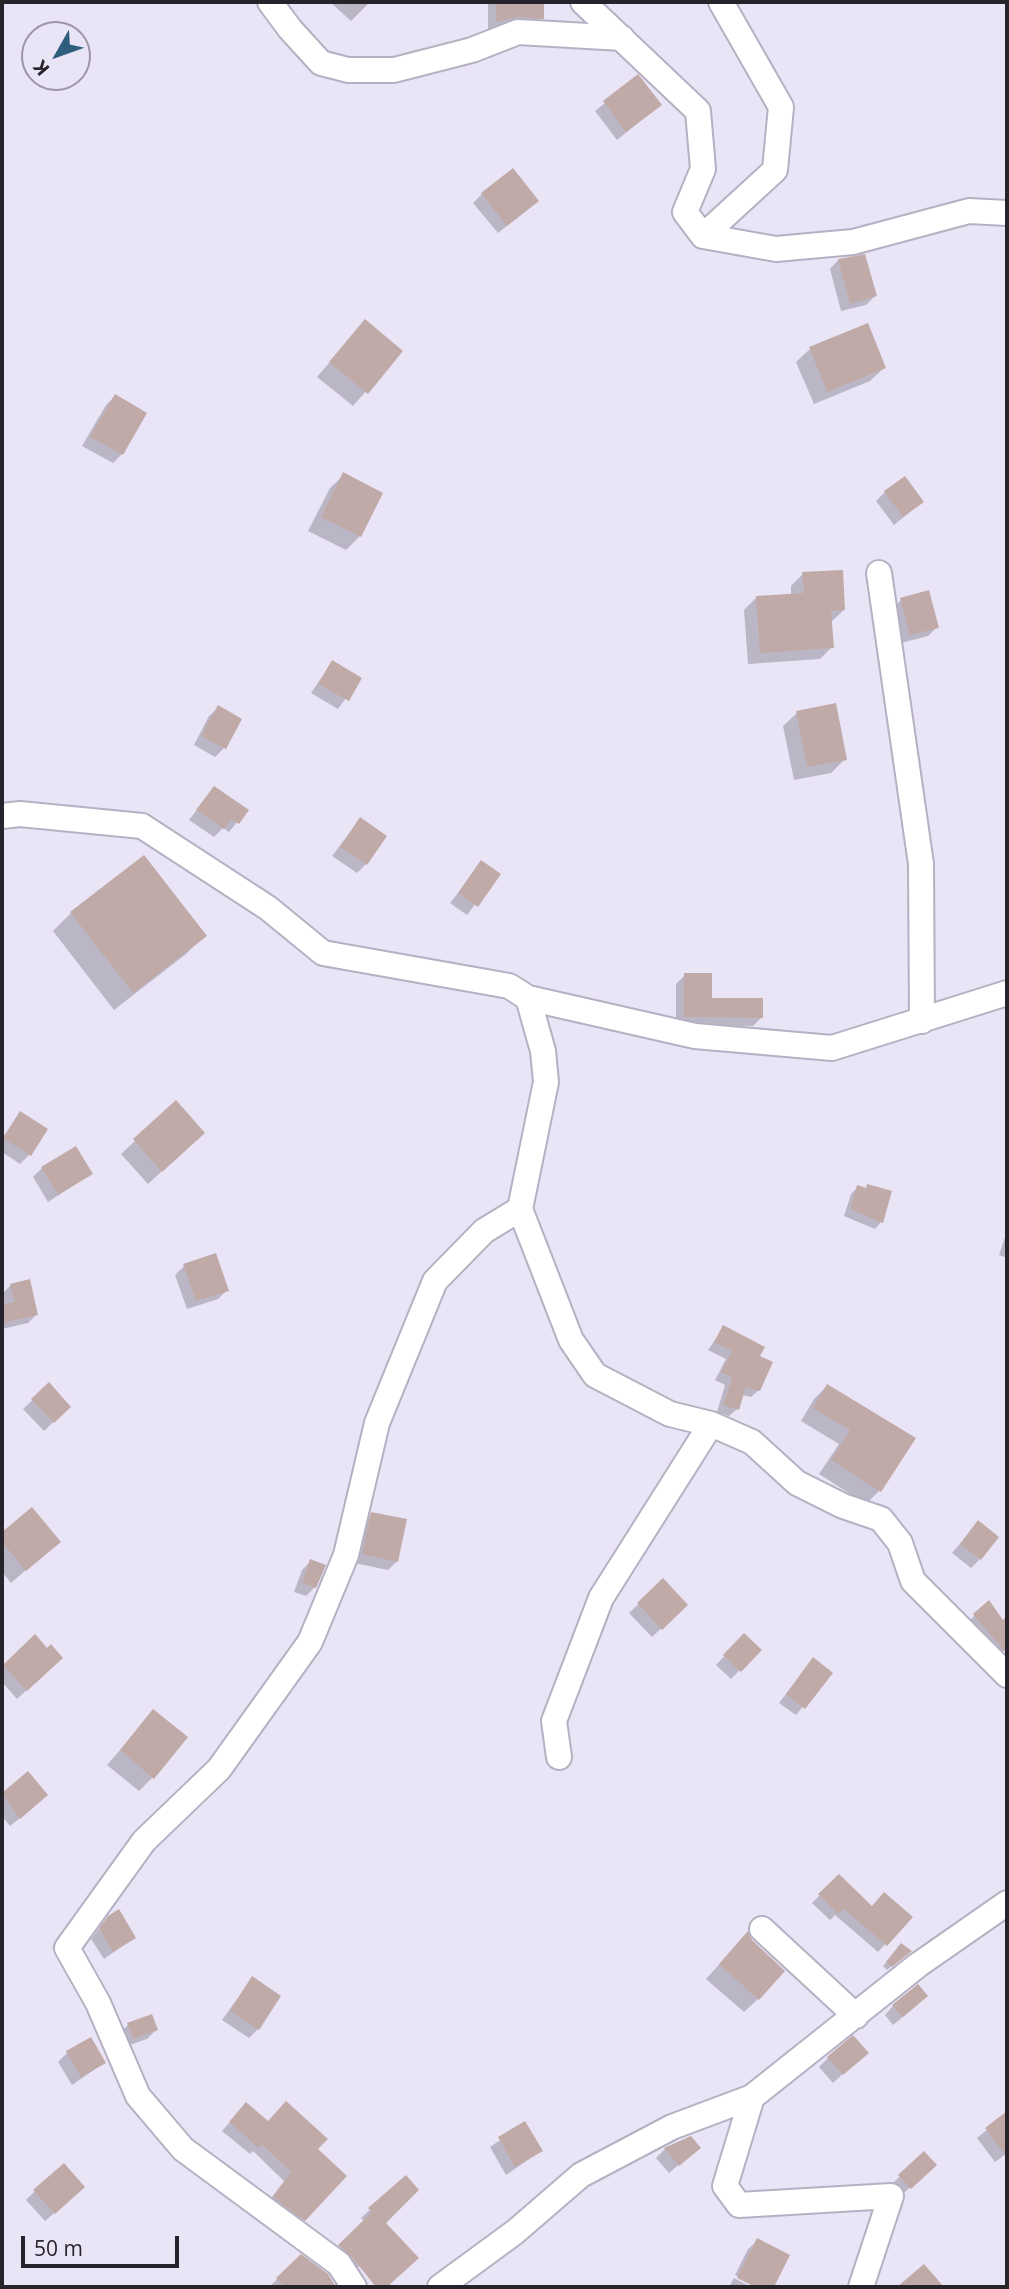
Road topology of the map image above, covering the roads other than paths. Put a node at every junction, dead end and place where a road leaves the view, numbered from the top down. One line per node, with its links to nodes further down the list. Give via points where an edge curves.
1 (270, 2): 4 (street, via 321,63 348,70 394,70 472,50 517,32)
2 (583, 2): 4 (street)
3 (721, 2): 6 (street, via 780,107 775,170)
4 (622, 38): 6 (street, via 698,111 703,169 685,212)
5 (1007, 213): 6 (street, via 969,211 853,242 776,249)
6 (703, 236)
7 (879, 573): 11 (street, via 921,863)
8 (2, 816): 10 (street, via 142,826 268,908 323,953 509,986)
9 (1007, 993): 11 (street)
10 (528, 998): 11 (street, via 695,1036 832,1048); 12 (street, via 543,1051 546,1082)
11 (922, 1021)
12 (520, 1209): 13 (street, via 571,1340 595,1375 670,1414); 20 (street, via 484,1231 435,1281 377,1423 345,1555 310,1642 219,1769 144,1841 67,1948 99,2003 138,2096 156,2118 183,2149 339,2264)
13 (711, 1424): 14 (street, via 752,1442 797,1483 881,1519 900,1543 913,1581); 15 (street, via 601,1598 554,1721)
14 (1007, 1675)
15 (559, 1757)
16 (1007, 1903): 18 (street)
17 (762, 1929): 18 (street)
18 (856, 2015): 19 (street)
19 (752, 2097): 21 (street, via 672,2127 581,2175 515,2232); 22 (street, via 725,2186 739,2206 891,2196)
20 (354, 2287)
21 (440, 2287)
22 (861, 2287)

